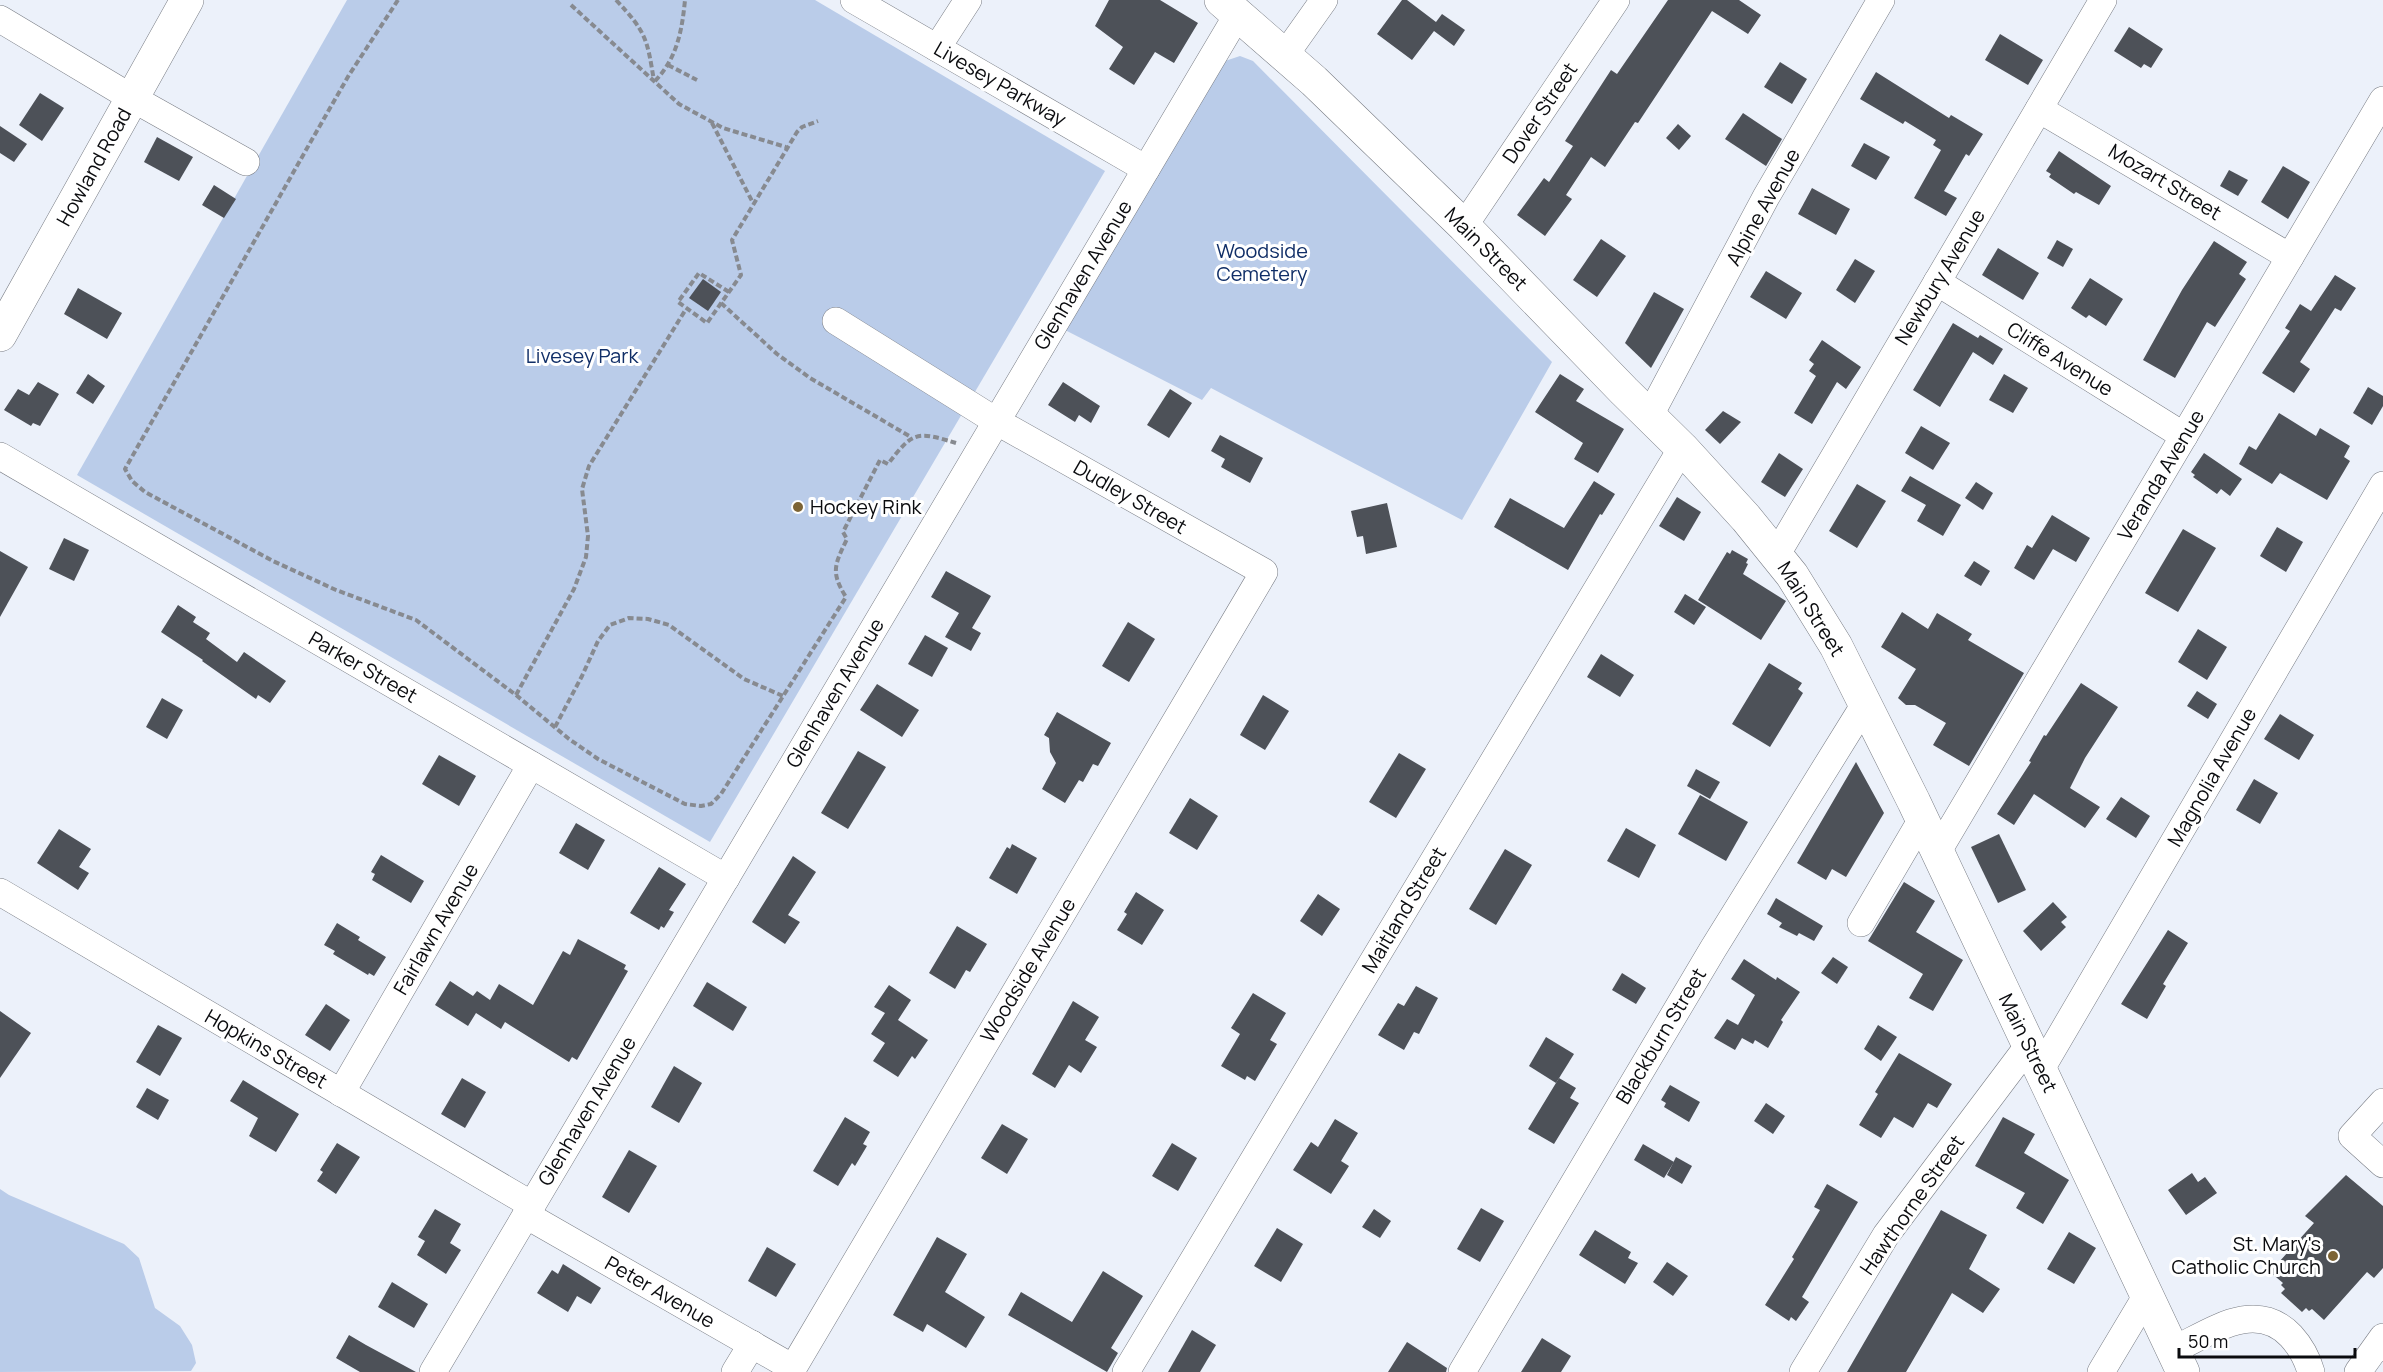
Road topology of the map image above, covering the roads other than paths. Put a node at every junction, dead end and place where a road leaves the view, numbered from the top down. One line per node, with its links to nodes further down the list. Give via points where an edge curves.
1 (187, 0): 12 (main road, Howland Road)
2 (854, 0): 10 (street, Livesey Parkway)
3 (968, 0): 10 (street)
4 (1324, 0): 11 (street)
5 (1616, 0): 17 (street, Dover Street)
6 (1881, 0): 22 (street, Alpine Avenue, via 1766,197)
7 (2103, 0): 14 (street, Newbury Avenue)
8 (1229, 7): 11 (main road, Main Street); 16 (street, Glenhaven Avenue)
9 (0, 19): 12 (street)
10 (937, 48): 16 (street, Livesey Parkway)
11 (1285, 55): 17 (main road, Main Street)
12 (132, 98): 15 (street); 21 (main road, Howland Road)
13 (2383, 100): 18 (street, Veranda Avenue)
14 (2039, 109): 18 (street, Mozart Street); 19 (street, Newbury Avenue)
15 (246, 162)
16 (1146, 169): 23 (street, Glenhaven Avenue)
17 (1464, 226): 22 (main road, Main Street)
18 (2290, 257): 24 (street, Veranda Avenue)
19 (1936, 282): 24 (street, Cliffe Avenue); 28 (street, Newbury Avenue)
20 (836, 321): 23 (street, Dudley Street)
21 (0, 334)
22 (1649, 417): 25 (main road, Main Street)
23 (992, 428): 29 (street, Dudley Street); 34 (street, Glenhaven Avenue)
24 (2184, 436): 33 (street, Veranda Avenue)
25 (1682, 448): 28 (main road, Main Street); 49 (street, Maitland Street)
26 (0, 456): 31 (street, Parker Street)
27 (2383, 485): 37 (street, Magnolia Avenue)
28 (1777, 554): 30 (main road, Main Street, via 1820,618)
29 (1264, 572): 46 (street, Woodside Avenue)
30 (1865, 704): 32 (main road, Main Street); 50 (street, Blackburn Street, via 1713,949)
31 (531, 765): 34 (street, Parker Street); 38 (street, Fairlawn Avenue)
32 (1922, 819): 33 (main road, Main Street); 36 (street)
33 (1938, 851): 37 (main road, Main Street)
34 (726, 878): 41 (street, Glenhaven Avenue)
35 (0, 892): 38 (street, Hopkins Street)
36 (1861, 923)
37 (2035, 1057): 42 (main road, Main Street); 51 (street, Hawthorne Street, via 1886,1235)
38 (341, 1093): 41 (street, Hopkins Street)
39 (2383, 1102): 40 (street, via 2352,1136)
40 (2383, 1164)
41 (529, 1210): 44 (street, Peter Avenue); 47 (street, Glenhaven Avenue)
42 (2147, 1295): 45 (main road, Main Street); 52 (street)
43 (2383, 1338): 54 (street)
44 (752, 1344): 46 (street, Peter Avenue); 48 (street)
45 (2178, 1361): 53 (street, via 2235,1321 2255,1317 2269,1320 2286,1331 2300,1345)
46 (793, 1368)
47 (433, 1372)
48 (735, 1372)
49 (1126, 1372)
50 (1462, 1372)
51 (1803, 1372)
52 (2101, 1372)
53 (2311, 1372)
54 (2358, 1372)

